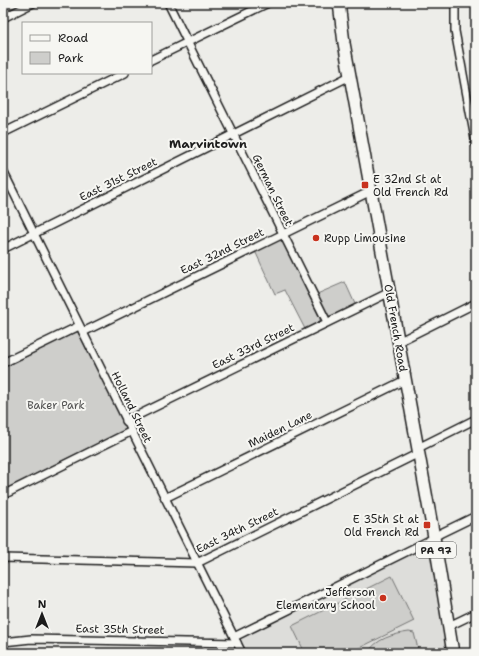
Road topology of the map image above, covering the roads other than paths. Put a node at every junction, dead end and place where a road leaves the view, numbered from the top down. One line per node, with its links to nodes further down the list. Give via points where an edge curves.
1 (33, 3): 6 (street)
2 (168, 3): 7 (street, German Street)
3 (268, 3): 7 (street)
4 (338, 3): 10 (main road, Old French Road / PA 97)
5 (455, 3): 13 (street, via 455,32)
6 (3, 18)
7 (187, 42): 8 (street); 12 (street, German Street)
8 (152, 60)
9 (123, 74): 11 (street)
10 (350, 76): 12 (street, East 31st Street); 15 (main road, Old French Road / PA 97)
11 (3, 133)
12 (233, 135): 16 (street, East 31st Street); 17 (street, German Street)
13 (476, 144)
14 (3, 171): 16 (street, Holland Street)
15 (370, 191): 17 (street, East 32nd Street); 19 (main road, Old French Road / PA 97)
16 (34, 233): 18 (street, East 31st Street); 22 (street, Holland Street)
17 (282, 234): 21 (street, German Street); 22 (street, East 32nd Street)
18 (3, 249)
19 (390, 292): 21 (street, East 33rd Street); 23 (main road, Old French Road / PA 97)
20 (476, 303): 23 (street)
21 (327, 322): 27 (street, East 33rd Street)
22 (81, 329): 24 (street, East 32nd Street); 27 (street, Holland Street)
23 (398, 342): 25 (main road, Old French Road / PA 97)
24 (3, 363)
25 (405, 380): 29 (main road, Old French Road / PA 97); 31 (street, Maiden Lane)
26 (476, 419): 29 (street, East 34th Street)
27 (126, 421): 28 (street, Holland Street)
28 (132, 432): 30 (street); 31 (street, Holland Street)
29 (418, 450): 33 (main road, Old French Road / PA 97); 35 (street, East 34th Street)
30 (3, 495)
31 (165, 498): 35 (street, Holland Street)
32 (476, 516): 33 (street, East 35th Street)
33 (434, 537): 37 (main road, Old French Road / PA 97); 38 (street, East 35th Street)
34 (3, 558): 35 (street, East 34th Street)
35 (197, 562): 38 (street, Holland Street)
36 (476, 613): 37 (street)
37 (449, 626): 41 (main road, Old French Road / PA 97)
38 (235, 640): 39 (street, East 35th Street, via 39,639); 40 (street, Holland Street)
39 (3, 642)
40 (242, 653)
41 (453, 653)

